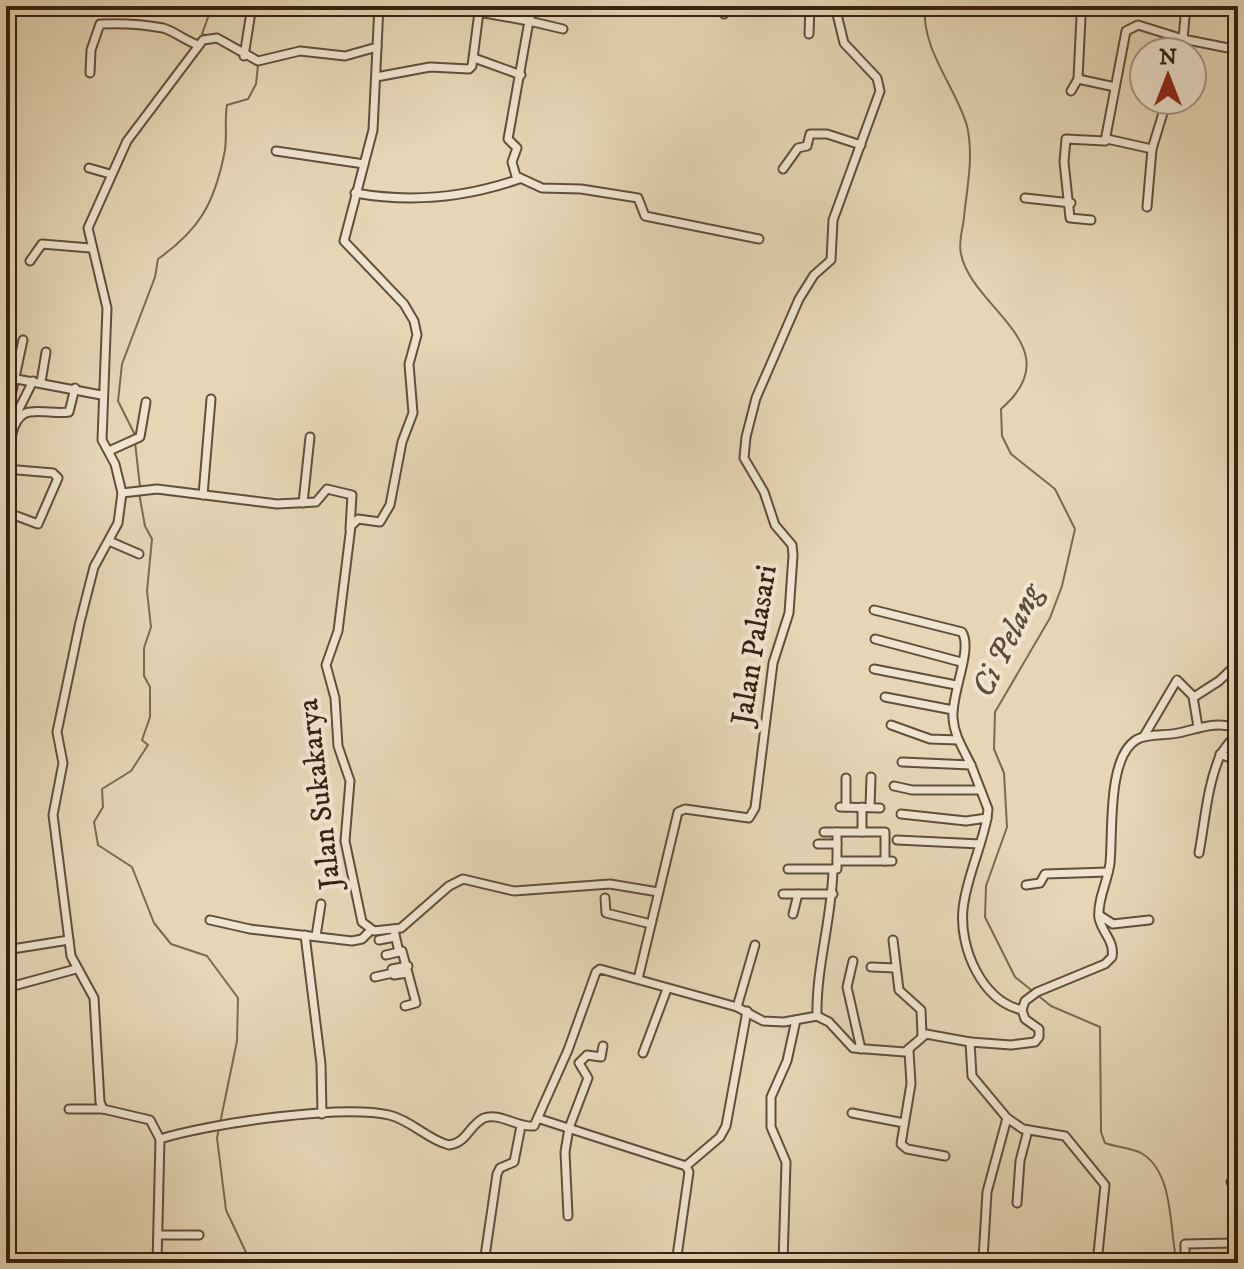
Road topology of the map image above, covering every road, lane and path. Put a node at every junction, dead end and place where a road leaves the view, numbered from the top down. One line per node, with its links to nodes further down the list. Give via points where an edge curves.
1 (239, 6): 17 (street, via 251,12)
2 (379, 6): 15 (street)
3 (533, 6): 8 (street)
4 (810, 6): 10 (street)
5 (835, 6): 27 (street, Jalan Palasari, via 844,43 881,88)
6 (1186, 6): 12 (street)
7 (1081, 17): 22 (street)
8 (529, 21): 9 (street); 18 (street, via 480,11); 20 (street)
9 (563, 29)
10 (809, 34)
11 (1172, 36): 23 (street, via 1132,25 1123,37)
12 (1183, 36)
13 (1208, 44): 16 (street)
14 (198, 45): 17 (street, via 217,38); 19 (street, via 163,28 100,24); 33 (street, via 127,141)
15 (377, 47): 17 (street, via 345,56 300,51 258,61); 21 (street)
16 (1238, 50)
17 (244, 56)
18 (474, 58): 20 (street); 21 (street, via 469,69 430,67)
19 (90, 73)
20 (521, 75): 34 (street, via 508,139 517,148 512,167)
21 (376, 77): 30 (street, via 373,130)
22 (1078, 79): 23 (street); 24 (street)
23 (1115, 87): 26 (street)
24 (1071, 91)
25 (1162, 116): 28 (street)
26 (1107, 139): 28 (street); 37 (street, via 1066,139)
27 (861, 145): 32 (street, via 810,134 806,148 797,149); 101 (street, Jalan Palasari, via 833,220 831,260 799,299 756,398 746,437 744,458 793,555 789,613 773,663 754,811 749,818 679,810)
28 (1152, 149): 38 (street)
29 (276, 151): 30 (street)
30 (364, 164): 35 (street)
31 (89, 168): 33 (street)
32 (783, 169)
33 (110, 174): 41 (street, via 90,220)
34 (519, 179): 35 (street, via 470,195 416,199); 40 (street, via 542,188 638,198 645,216)
35 (355, 193): 59 (street, via 345,243 404,304 417,335 409,372 413,413 390,505 380,522 358,519)
36 (1025, 198): 37 (street)
37 (1071, 203): 39 (street, via 1070,218)
38 (1147, 207)
39 (1091, 220)
40 (759, 239)
41 (90, 248): 42 (street, via 42,244); 48 (street, via 107,308)
42 (30, 261)
43 (23, 340): 45 (street)
44 (46, 352): 46 (street)
45 (10, 378): 46 (street); 51 (street)
46 (37, 381): 47 (street); 51 (street, via 18,411)
47 (75, 388): 48 (street); 54 (street, via 69,412 21,415)
48 (101, 395): 53 (street, via 102,440)
49 (211, 399): 56 (street)
50 (146, 402): 53 (street, via 140,437)
51 (7, 418)
52 (310, 437): 57 (street)
53 (109, 451): 55 (street)
54 (6, 468): 58 (street, via 58,478 38,524)
55 (122, 493): 56 (street, via 157,489); 60 (street)
56 (203, 495): 57 (street)
57 (303, 503): 59 (street, Jalan Sukakarya, via 316,502 327,489 351,495)
58 (6, 512)
59 (350, 530): 112 (street, Jalan Sukakarya, via 338,631 326,665 335,698 338,746 350,781 345,841 360,916)
60 (109, 541): 61 (street); 116 (street, via 90,578 57,732 63,763 53,815)
61 (139, 554)
62 (874, 610): 64 (street, via 962,632 967,648)
63 (875, 639): 64 (street)
64 (961, 662): 67 (street)
65 (1238, 663): 69 (street)
66 (874, 669): 67 (street)
67 (956, 685): 70 (street)
68 (885, 697): 70 (street)
69 (1193, 697): 72 (street); 74 (street, via 1177,680)
70 (953, 710): 75 (street)
71 (891, 725): 75 (street, via 930,739)
72 (1198, 727): 73 (street, via 1218,723); 74 (street)
73 (1238, 729): 76 (street)
74 (1144, 736): 99 (street, via 1128,746 1113,795)
75 (958, 740): 79 (street)
76 (1220, 754): 77 (street); 95 (street)
77 (1238, 761)
78 (902, 762): 79 (street)
79 (971, 765): 83 (street)
80 (871, 777): 84 (street)
81 (846, 778): 84 (street, via 843,807)
82 (894, 786): 83 (street)
83 (980, 790): 87 (street)
84 (866, 807): 85 (street); 90 (street)
85 (880, 808)
86 (901, 814): 87 (street)
87 (987, 818): 94 (street)
88 (824, 832): 89 (street)
89 (837, 832): 90 (street); 93 (street)
90 (862, 832): 96 (street, via 885,832 888,861)
91 (897, 840): 94 (street)
92 (818, 844): 93 (street)
93 (837, 844): 96 (street)
94 (980, 844): 136 (street, via 962,913 970,956 987,987 1010,1007)
95 (1199, 853)
96 (837, 861): 98 (street)
97 (788, 869): 98 (street)
98 (833, 869): 104 (street)
99 (1108, 872): 100 (street, via 1045,874 1040,883); 108 (street)
100 (1026, 885)
101 (658, 892): 111 (street, Jalan Palasari); 113 (street, via 617,885 514,891 459,880)
102 (783, 894): 103 (street)
103 (798, 894): 104 (street); 107 (street)
104 (833, 894): 138 (street, via 818,965)
105 (605, 898): 111 (street, via 606,913)
106 (321, 904): 115 (street)
107 (793, 914)
108 (1099, 915): 110 (street, via 1113,924); 136 (street, via 1113,947 1109,962 1034,994)
109 (210, 920): 114 (street)
110 (1149, 920)
111 (651, 924): 129 (street, Jalan Palasari)
112 (370, 931): 113 (street); 115 (street, via 355,941)
113 (394, 934): 117 (street); 121 (street)
114 (305, 935): 115 (street); 149 (street, via 320,1048)
115 (316, 936)
116 (69, 940): 120 (street); 126 (street)
117 (379, 940)
118 (893, 940): 125 (street)
119 (755, 945): 135 (street)
120 (6, 950)
121 (399, 952): 122 (street); 127 (street)
122 (386, 955)
123 (853, 961): 143 (street, via 847,987)
124 (871, 967): 125 (street)
125 (896, 968): 140 (street, via 901,994 922,1011)
126 (76, 969): 131 (street); 147 (street, via 94,998)
127 (408, 970): 128 (street, via 392,969 393,973); 130 (street)
128 (375, 977)
129 (638, 979): 133 (street); 151 (street, via 603,969 596,972)
130 (411, 986): 132 (street); 134 (street, via 416,1003)
131 (6, 988)
132 (400, 989)
133 (667, 989): 135 (street); 145 (street)
134 (405, 1006)
135 (737, 1007): 137 (street)
136 (1022, 1010): 141 (street, via 1039,1029 1035,1042)
137 (747, 1011): 139 (street, via 763,1021); 158 (street, via 726,1126)
138 (817, 1016): 139 (street); 143 (street, via 849,1046)
139 (796, 1020): 170 (street, via 787,1061 771,1097 771,1127 786,1162)
140 (922, 1036): 141 (street); 144 (street)
141 (970, 1042): 150 (street, via 972,1076)
142 (603, 1046): 154 (street, via 601,1057 587,1055 579,1063 588,1078)
143 (861, 1049): 144 (street)
144 (909, 1051): 152 (street, via 911,1084)
145 (643, 1053)
146 (69, 1109): 147 (street)
147 (103, 1109): 156 (street, via 145,1117)
148 (852, 1113): 152 (street)
149 (322, 1114): 153 (street, via 390,1115 449,1145 459,1144 489,1117); 156 (street, via 199,1128)
150 (1007, 1118): 155 (street); 166 (street, via 987,1192)
151 (540, 1119): 153 (street, via 532,1127); 154 (street)
152 (904, 1123): 157 (street, via 902,1147)
153 (521, 1126): 168 (street, via 513,1164 497,1174)
154 (569, 1128): 158 (street); 162 (street, via 564,1171)
155 (1028, 1130): 161 (street); 171 (street, via 1065,1136 1103,1180 1106,1194)
156 (160, 1139): 164 (street)
157 (945, 1156)
158 (686, 1166): 169 (street)
159 (1231, 1182): 160 (street)
160 (1238, 1194)
161 (1017, 1203)
162 (568, 1216)
163 (1238, 1233): 172 (street, via 1233,1243 1185,1244)
164 (160, 1235): 165 (street); 167 (street)
165 (199, 1235)
166 (983, 1259)
167 (157, 1263)
168 (484, 1263)
169 (676, 1263)
170 (783, 1263)
171 (1097, 1263)
172 (1185, 1263)

